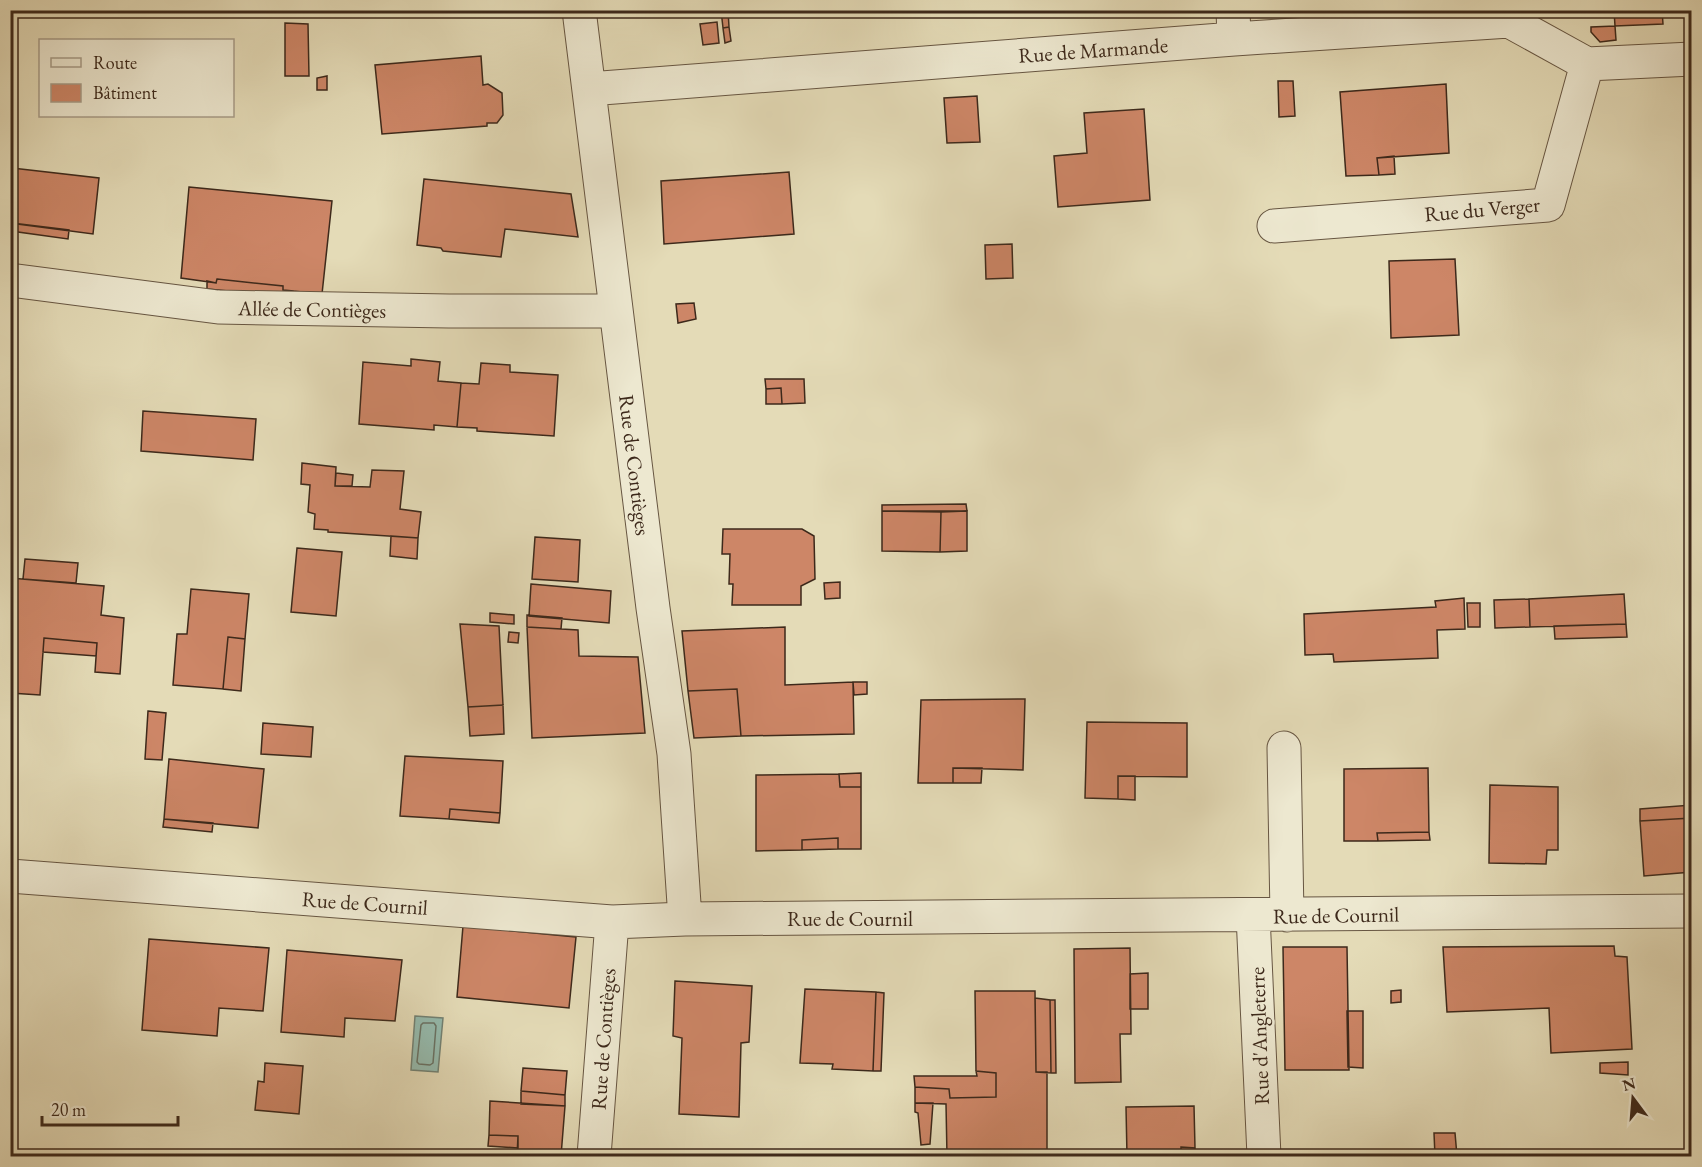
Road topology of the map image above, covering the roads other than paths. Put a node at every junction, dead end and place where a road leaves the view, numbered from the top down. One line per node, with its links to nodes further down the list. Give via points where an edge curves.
1 (579, 10): 5 (street, Rue de Contièges)
2 (1234, 25): 4 (street, Rue de Marmande, via 1509,21); 5 (street, Rue de Marmande)
3 (1692, 59): 4 (street)
4 (1587, 64): 6 (street, Rue du Verger, via 1548,205)
5 (589, 89): 8 (street, Rue de Contièges)
6 (1274, 226)
7 (10, 280): 8 (street, Allée de Contièges, via 218,307)
8 (616, 310): 14 (street, Rue de Contièges, via 674,754)
9 (1284, 748): 13 (street)
10 (10, 876): 15 (street, Rue de Cournil)
11 (1692, 910): 13 (street, Rue de Cournil)
12 (1253, 915): 13 (street, Rue de Cournil); 14 (street, Rue de Cournil); 17 (street, Rue d'Angleterre)
13 (1287, 915)
14 (685, 920): 15 (street, Rue de Cournil)
15 (612, 922): 16 (street, Rue de Contièges)
16 (594, 1156)
17 (1264, 1156)

